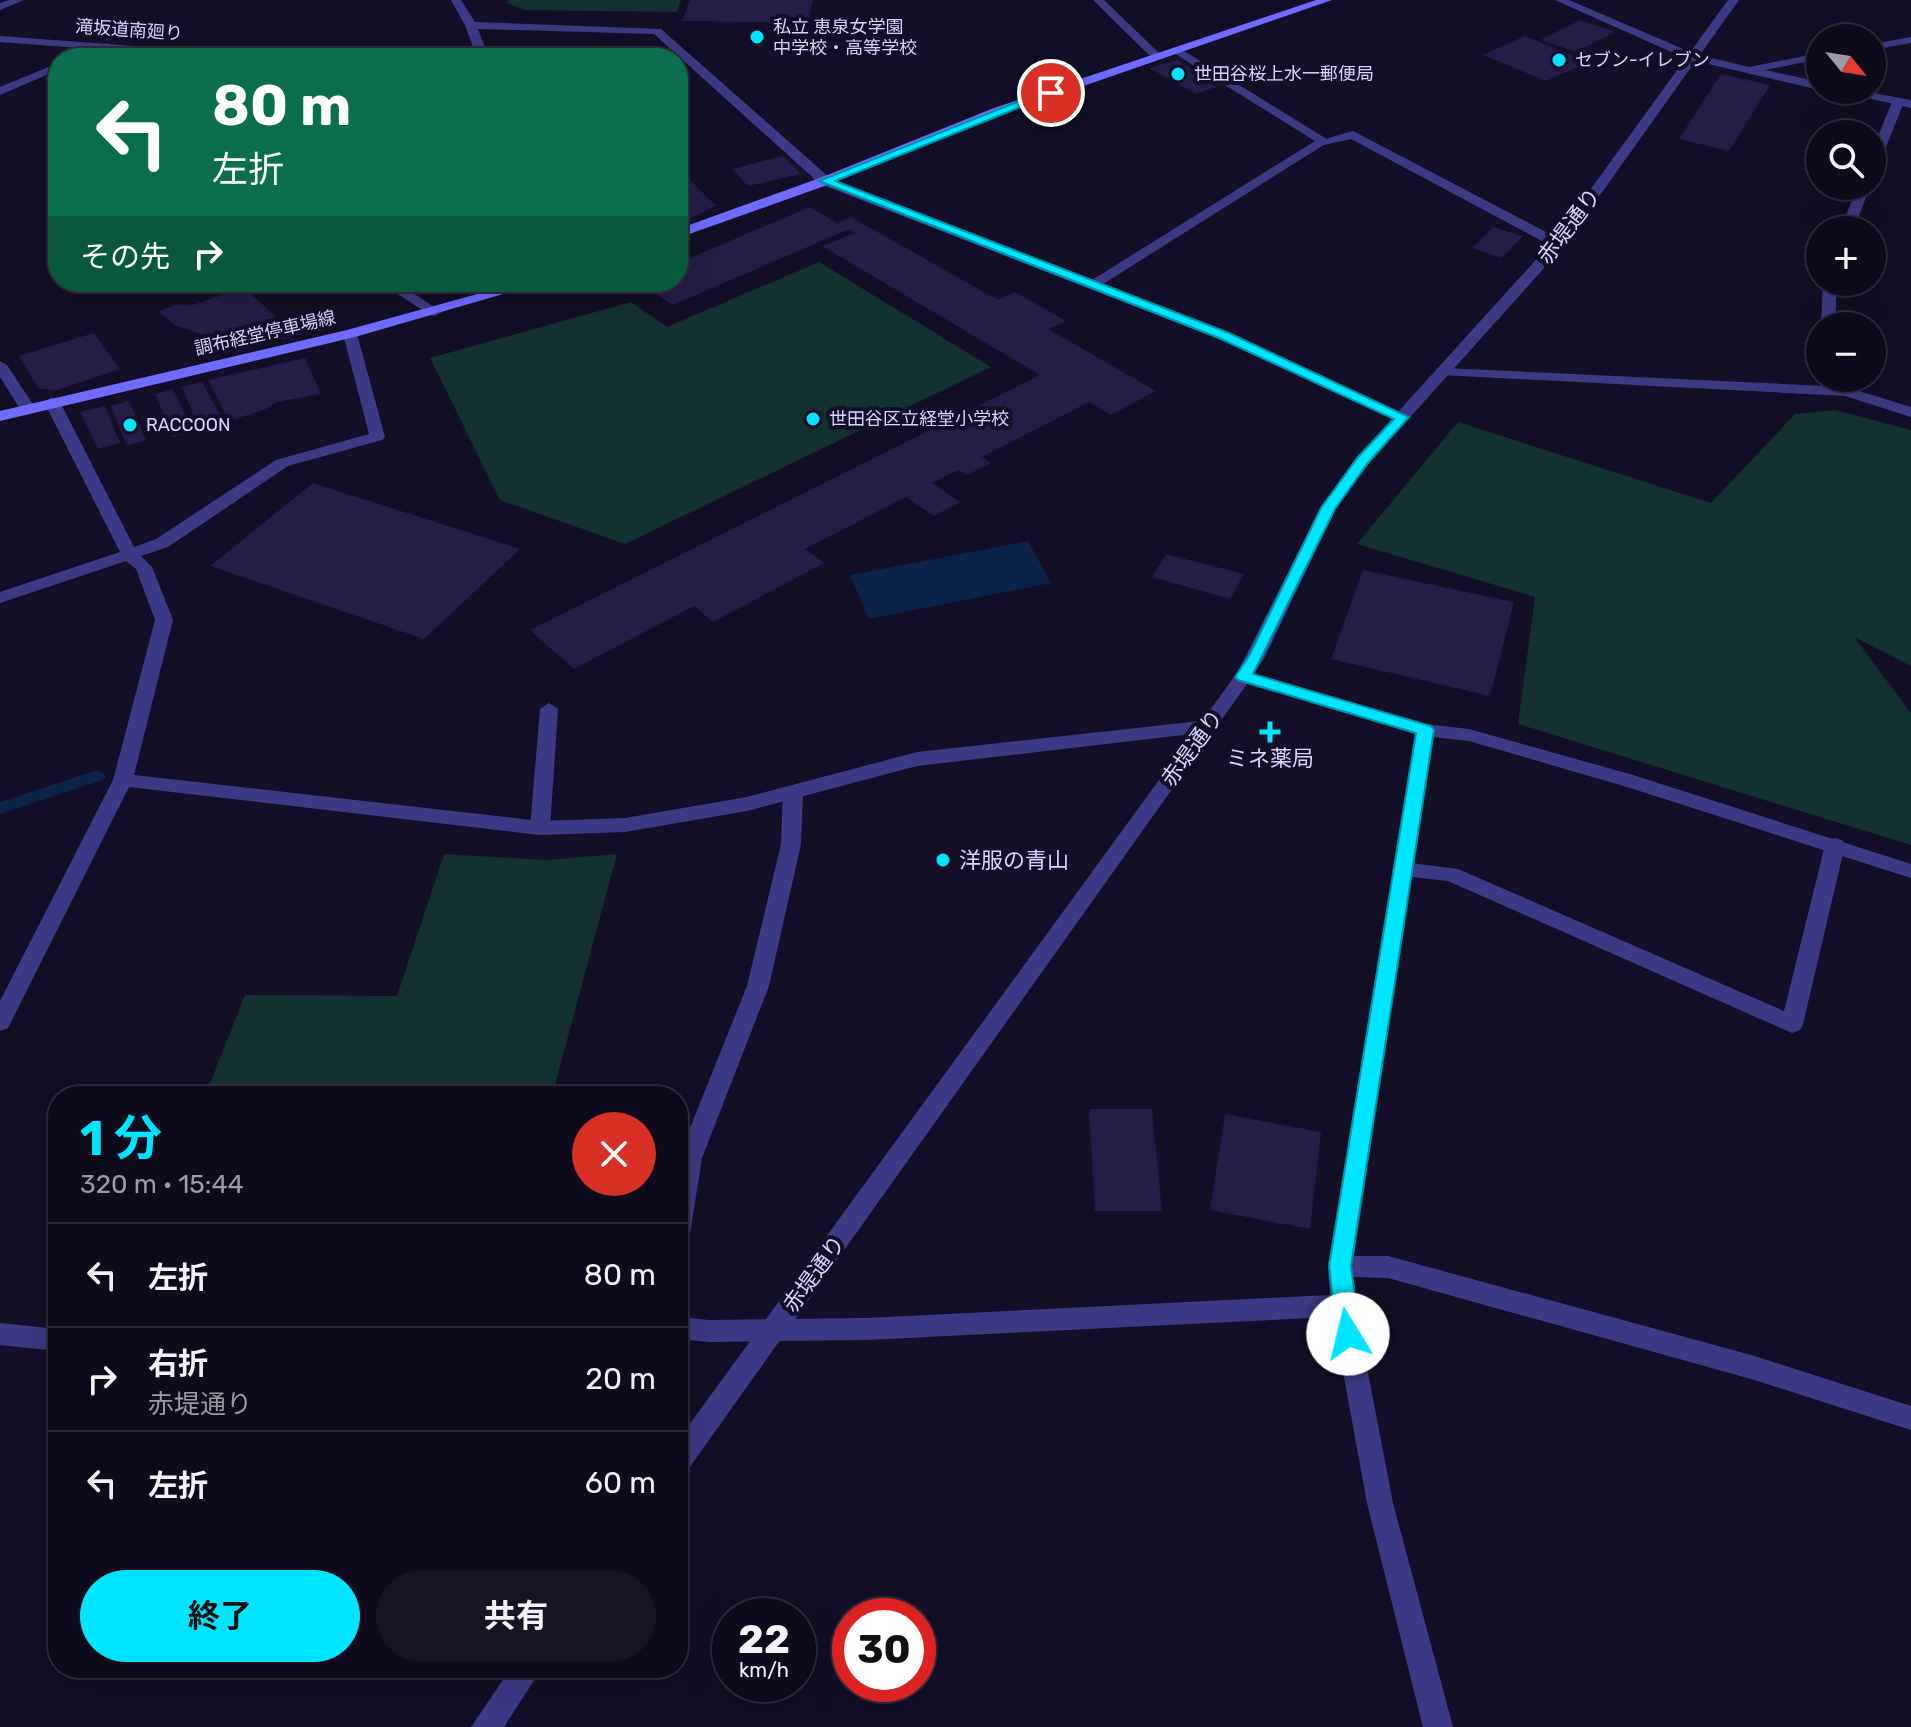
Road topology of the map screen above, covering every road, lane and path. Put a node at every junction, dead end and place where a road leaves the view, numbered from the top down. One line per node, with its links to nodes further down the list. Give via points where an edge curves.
1 (19, 0): 7 (street)
2 (456, 0): 8 (street)
3 (1098, 0): 18 (street)
4 (1327, 0): 17 (main road)
5 (1560, 0): 19 (street)
6 (1734, 0): 19 (street, 赤堤通り)
7 (0, 7)
8 (471, 25): 15 (street); 16 (street, via 657,31)
9 (0, 39): 12 (street, 滝坂道南廻り)
10 (1911, 40): 11 (street)
11 (1886, 44)
12 (106, 46): 13 (street); 14 (street, 滝坂道南廻り)
13 (101, 48)
14 (131, 48)
15 (479, 48)
16 (676, 48)
17 (1175, 50): 18 (main road); 28 (street)
18 (1156, 56): 29 (main road, via 998,111)
19 (1691, 57): 23 (street); 31 (street, 赤堤通り)
20 (688, 59): 29 (street)
21 (1806, 59): 23 (street)
22 (48, 70): 25 (street)
23 (1745, 71): 24 (street)
24 (1806, 83)
25 (0, 91)
26 (1904, 103): 27 (street)
27 (1886, 139)
28 (1324, 141): 31 (street, via 1353,135); 32 (street)
29 (825, 181): 30 (main road); 32 (street)
30 (688, 230)
31 (1558, 244): 38 (street, 赤堤通り)
32 (1091, 286): 45 (street, via 1224,336)
33 (402, 292): 35 (street)
34 (503, 292): 35 (main road, 調布経堂停車場線)
35 (435, 312): 36 (main road, 調布経堂停車場線)
36 (350, 334): 41 (main road, 調布経堂停車場線); 46 (street, via 377,437 282,463 162,543)
37 (0, 365): 42 (street)
38 (1446, 372): 39 (street); 45 (street, 赤堤通り)
39 (1806, 384)
40 (1861, 392): 43 (street)
41 (52, 402): 42 (main road, 調布経堂停車場線); 46 (street)
42 (28, 409): 44 (main road, 調布経堂停車場線)
43 (1911, 412)
44 (0, 416)
45 (1402, 417): 48 (street, 赤堤通り, via 1328,508)
46 (130, 555): 47 (street); 52 (street, via 144,567 164,620)
47 (0, 598)
48 (1243, 677): 50 (street, 赤堤通り); 51 (street)
49 (549, 709): 54 (street)
50 (1209, 726): 53 (street, via 917,759); 63 (street, 赤堤通り)
51 (1425, 730): 55 (street, via 1484,739); 56 (street)
52 (123, 780): 54 (street); 58 (street)
53 (793, 792): 54 (street, via 625,825); 59 (street, via 791,844 758,986)
54 (540, 828)
55 (1835, 845): 56 (street, via 1792,1024 1451,874); 57 (street)
56 (1403, 869): 60 (street)
57 (1911, 871)
58 (0, 1022)
59 (688, 1171)
60 (1340, 1266): 61 (street); 66 (street, via 1388,1267 1751,1367)
61 (1343, 1305): 63 (street); 70 (street, via 1380,1503)
62 (688, 1328): 63 (street)
63 (774, 1329): 67 (street, 赤堤通り)
64 (0, 1334): 65 (street)
65 (48, 1339)
66 (1911, 1418)
67 (688, 1448)
68 (521, 1678): 69 (street)
69 (486, 1727)
70 (1438, 1727)

